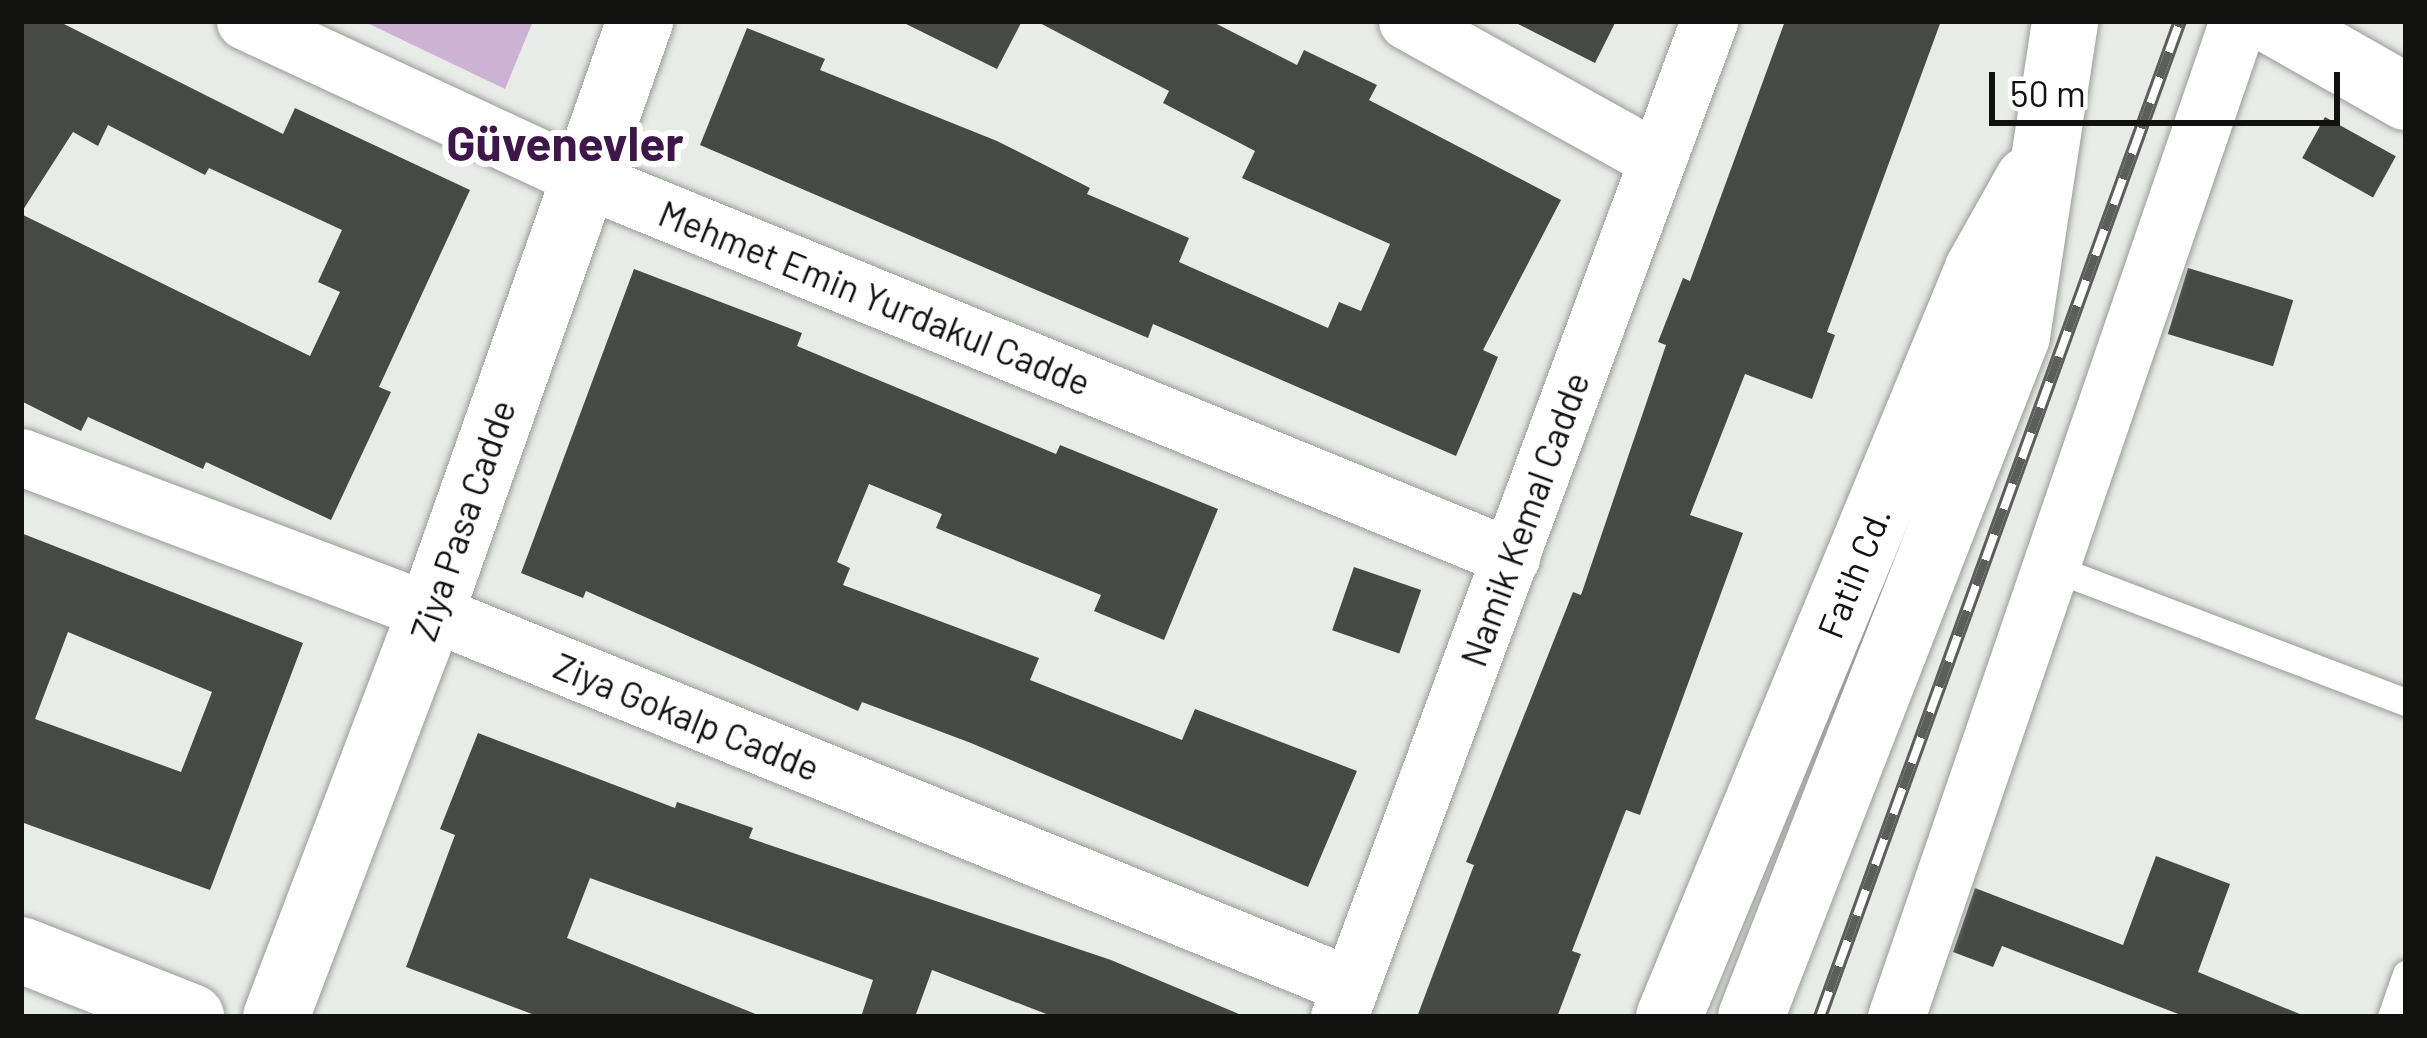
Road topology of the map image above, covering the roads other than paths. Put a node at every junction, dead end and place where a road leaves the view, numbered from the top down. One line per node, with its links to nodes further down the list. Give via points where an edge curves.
1 (245, 21): 11 (street, Mehmet Emin Yurdakul Cadde)
2 (640, 21): 11 (street, Ziya Pasa Cadde)
3 (1407, 21): 10 (street)
4 (1709, 21): 10 (street, Namik Kemal Cadde)
5 (2065, 21): 9 (street, Fatih Cd.)
6 (2238, 21): 14 (street)
7 (2272, 21): 8 (street)
8 (2406, 97)
9 (2054, 135): 22 (street, Fatih Cd., via 1978,268); 23 (street, Fatih Cd., via 2017,336)
10 (1654, 158): 13 (street, Namik Kemal Cadde)
11 (581, 177): 13 (street, Mehmet Emin Yurdakul Cadde); 15 (street, Ziya Pasa Cadde)
12 (21, 458): 15 (street, Ziya Gokalp Cadde)
13 (1511, 557): 19 (street, Namik Kemal Cadde)
14 (2053, 568): 16 (lane); 24 (street)
15 (431, 612): 19 (street, Ziya Gokalp Cadde); 21 (street, Ziya Pasa Cadde)
16 (2406, 702)
17 (21, 950): 20 (street)
18 (2406, 974): 25 (lane)
19 (1344, 1001)
20 (191, 1017)
21 (276, 1017)
22 (1669, 1017)
23 (1751, 1017)
24 (1896, 1017)
25 (2391, 1017)

